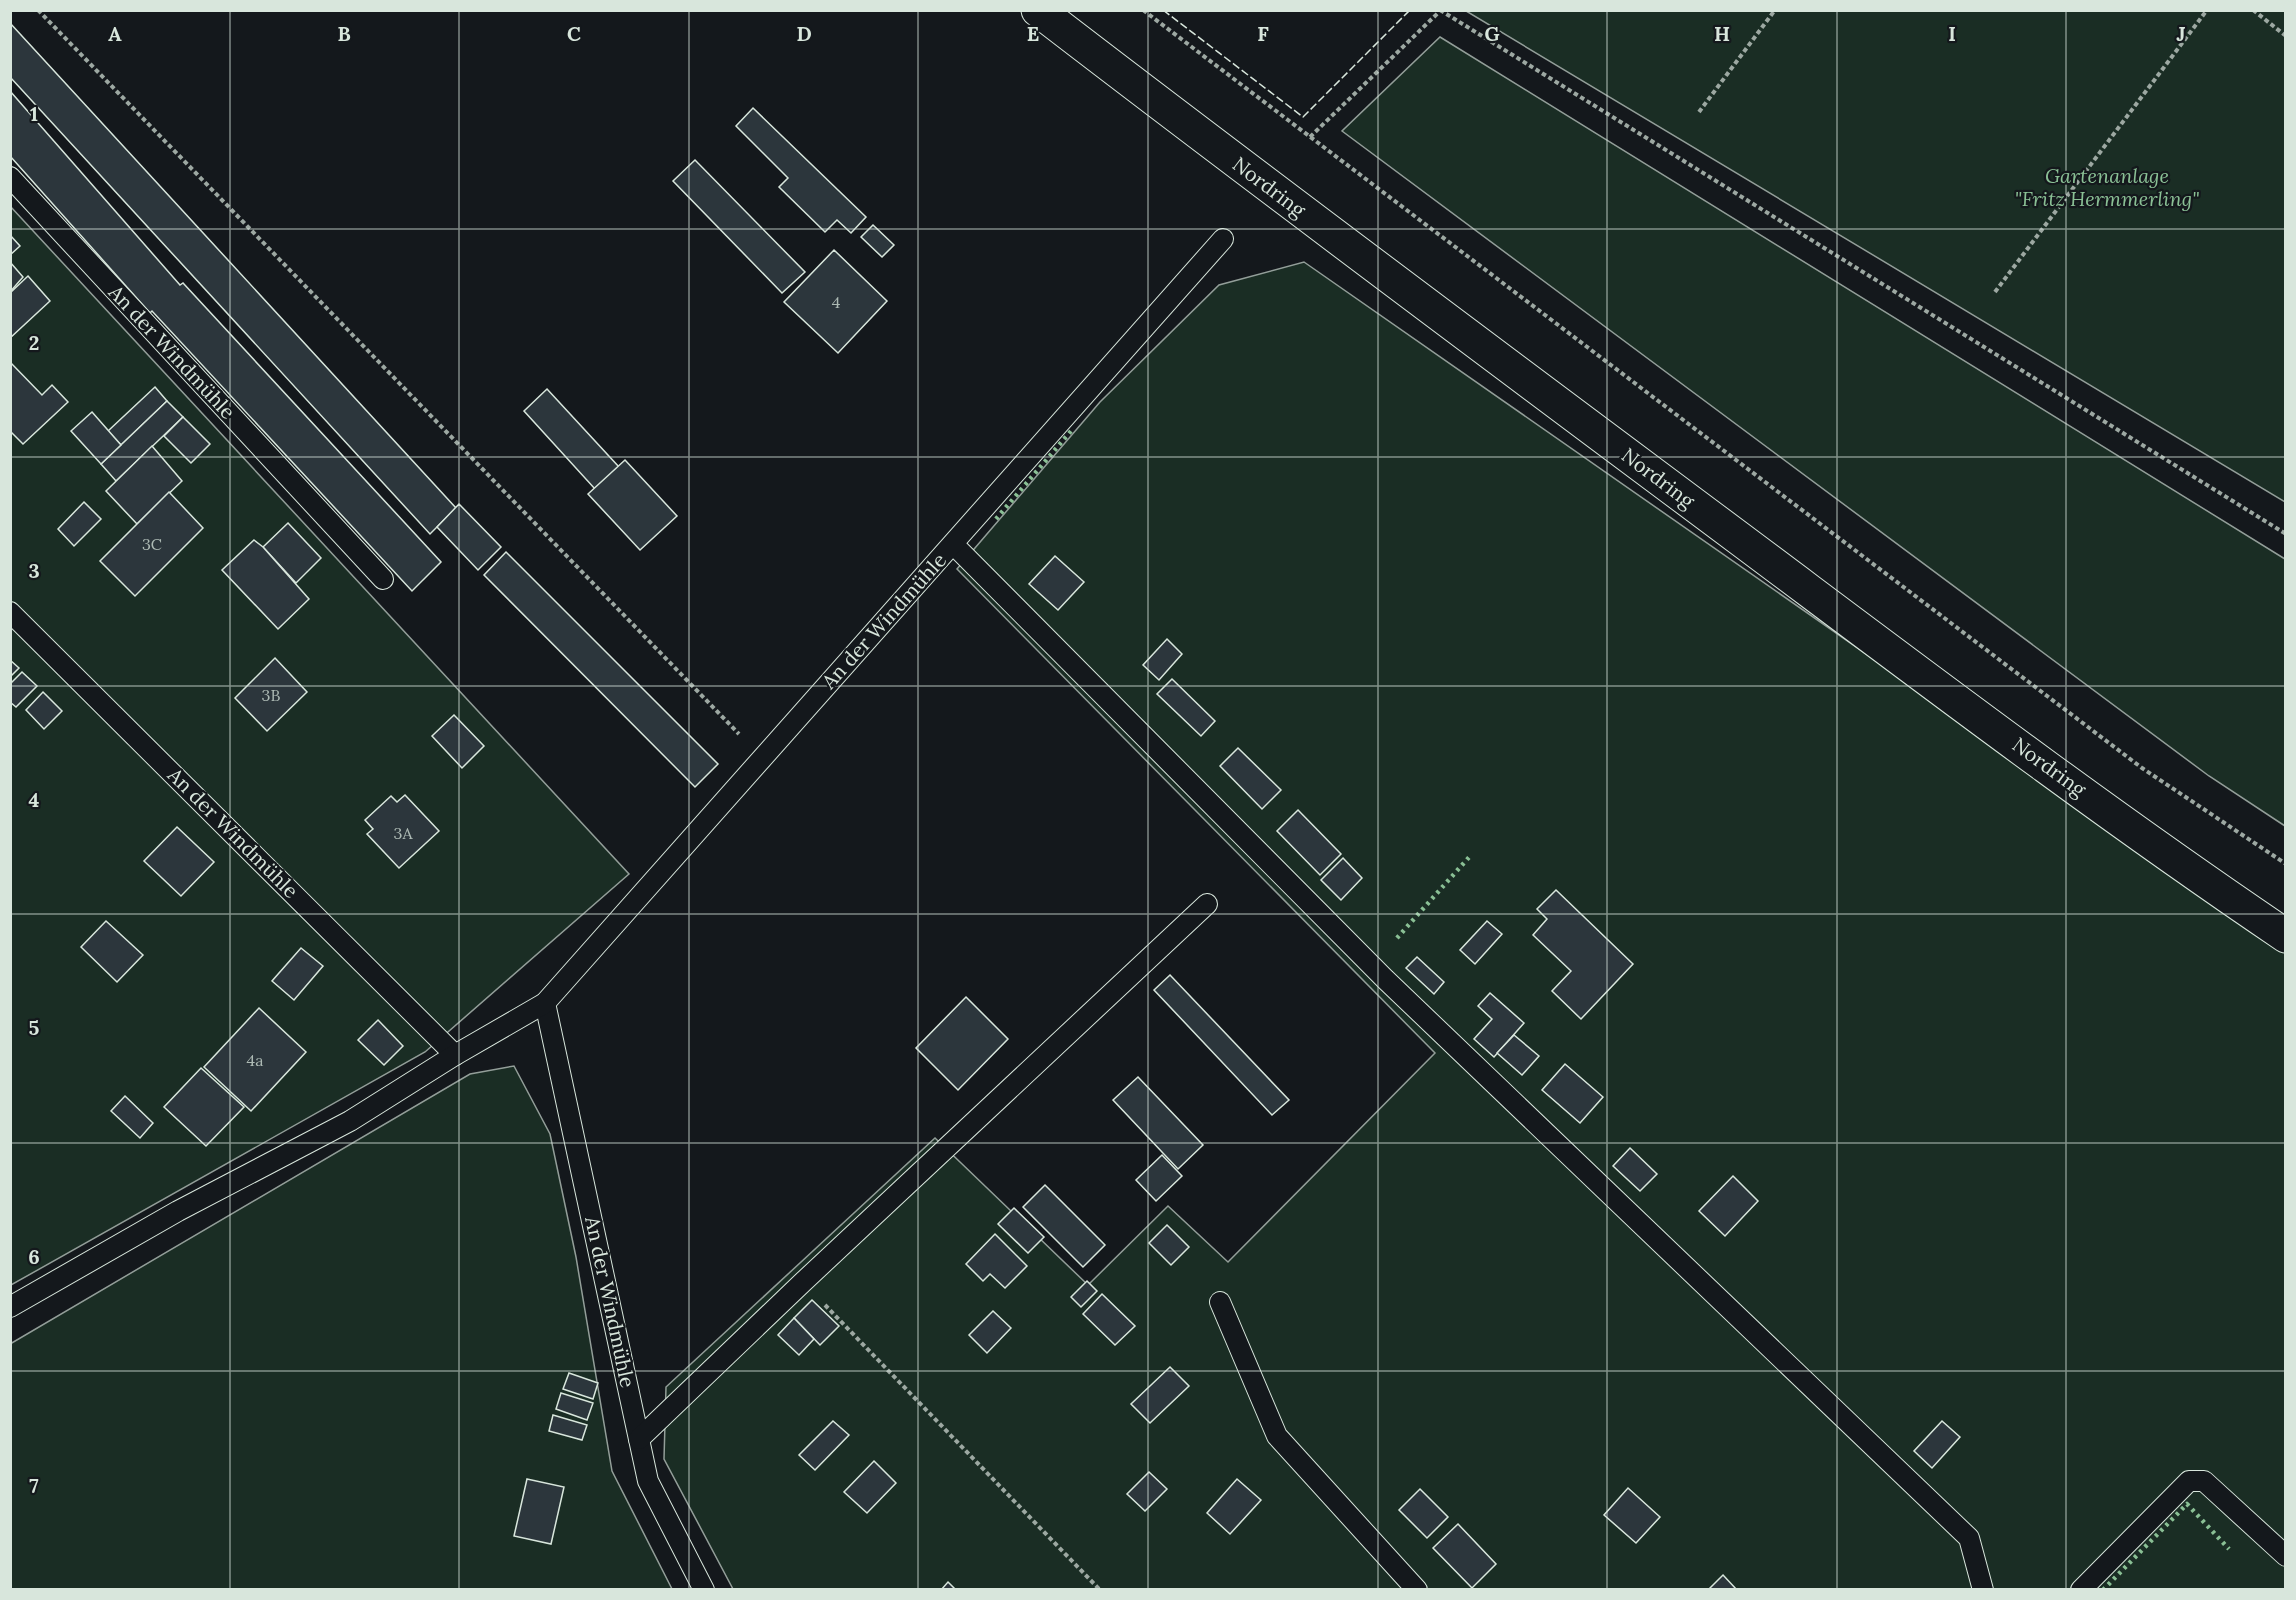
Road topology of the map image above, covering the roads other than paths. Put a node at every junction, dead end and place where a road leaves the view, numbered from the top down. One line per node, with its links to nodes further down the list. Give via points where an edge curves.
1 (1038, 10): 8 (main road, Nordring, via 1937,686)
2 (10, 177): 5 (lane, An der Windmühle)
3 (1223, 239): 4 (lane, An der Windmühle)
4 (953, 544): 9 (lane, An der Windmühle); 17 (lane, via 1385,979 1969,1538)
5 (383, 579)
6 (10, 612): 10 (lane, An der Windmühle)
7 (1208, 904): 13 (lane)
8 (2286, 936)
9 (545, 1004): 10 (lane, An der Windmühle); 13 (lane, An der Windmühle)
10 (455, 1055): 12 (lane, An der Windmühle, via 350,1121 178,1211)
11 (1220, 1302): 16 (lane, via 1276,1436)
12 (10, 1307)
13 (639, 1439): 15 (lane, An der Windmühle, via 648,1481)
14 (2286, 1556): 18 (lane, via 2204,1481 2189,1481)
15 (704, 1590)
16 (1417, 1590)
17 (1983, 1590)
18 (2082, 1590)

